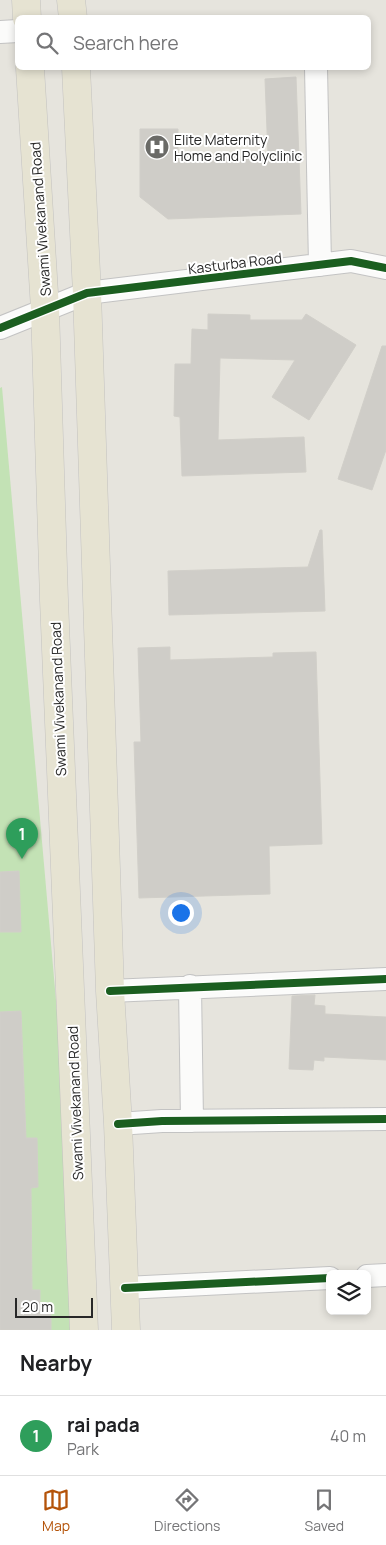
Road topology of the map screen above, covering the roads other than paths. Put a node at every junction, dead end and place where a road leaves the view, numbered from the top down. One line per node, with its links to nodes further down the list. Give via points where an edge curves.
1 (26, 0): 3 (main road)
2 (71, 0): 4 (main road)
3 (27, 15)
4 (73, 15)
5 (15, 31): 6 (street)
6 (0, 32)
7 (30, 70): 13 (main road, Swami Vivekanand Road)
8 (76, 70): 12 (main road)
9 (316, 70): 10 (street)
10 (320, 265): 11 (street, Kasturba Road, via 351,261); 12 (street, Kasturba Road)
11 (386, 268)
12 (87, 293): 13 (street, Kasturba Road); 17 (main road)
13 (45, 310): 14 (street, Kasturba Road); 25 (main road, Swami Vivekanand Road)
14 (0, 328)
15 (386, 979): 16 (street)
16 (190, 986): 17 (street); 19 (street)
17 (110, 991): 20 (main road)
18 (386, 1119): 19 (street)
19 (192, 1121): 20 (street)
20 (118, 1124): 24 (main road)
21 (371, 1276): 22 (street)
22 (386, 1276)
23 (326, 1278): 24 (street)
24 (125, 1288): 26 (main road)
25 (84, 1330)
26 (126, 1330)

